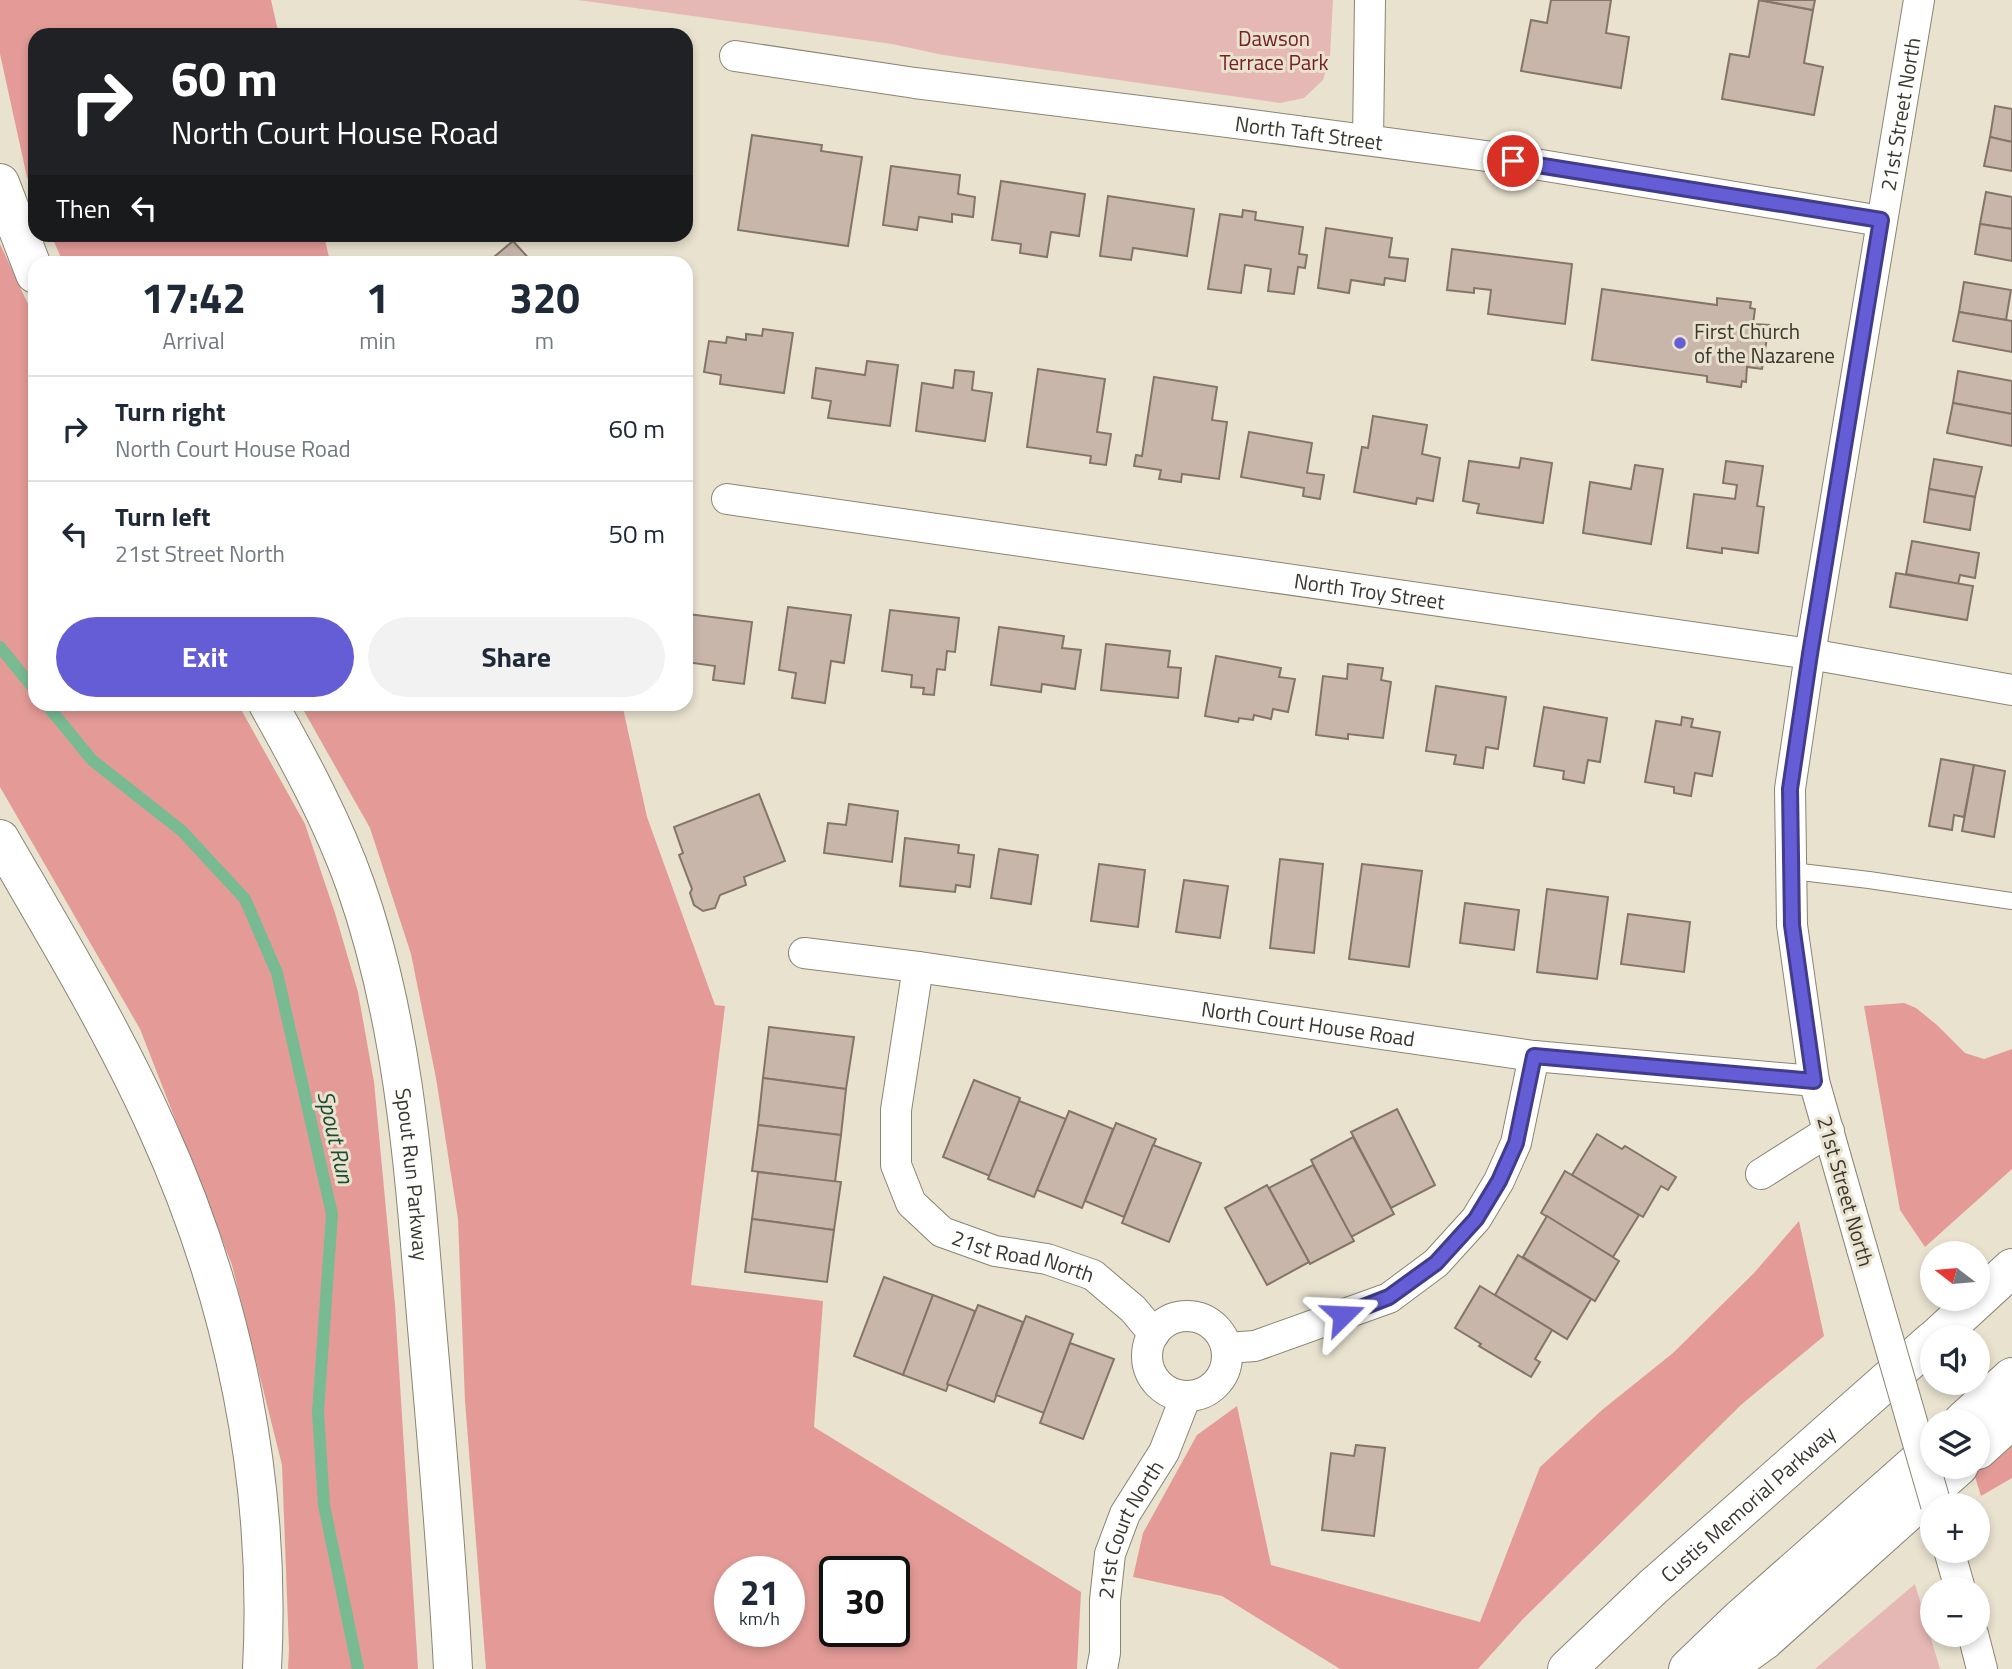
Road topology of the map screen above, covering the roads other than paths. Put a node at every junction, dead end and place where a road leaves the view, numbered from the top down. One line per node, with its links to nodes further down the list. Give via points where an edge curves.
1 (1370, 0): 4 (street)
2 (1919, 0): 6 (street, 21st Street North)
3 (735, 56): 4 (street, North Taft Street)
4 (1368, 140): 6 (street, North Taft Street)
5 (0, 183): 7 (highway)
6 (1881, 220): 9 (street, 21st Street North)
7 (28, 256)
8 (727, 499): 9 (street, North Troy Street)
9 (1810, 654): 10 (street, North Troy Street); 13 (street, 21st Street North, via 1790,789)
10 (2012, 690)
11 (272, 711): 38 (highway, Spout Run Parkway, via 313,789 354,883 393,1028 417,1210)
12 (0, 839): 37 (highway, via 130,1072 202,1238 233,1346 249,1426 260,1528)
13 (1792, 872): 14 (lane); 18 (street, 21st Street North, via 1792,925)
14 (2012, 901)
15 (804, 953): 16 (street, North Court House Road)
16 (918, 967): 17 (street, North Court House Road); 25 (street, 21st Road North, via 896,1110 896,1165 911,1203 943,1233 1093,1275)
17 (1534, 1056): 18 (street, North Court House Road); 26 (street, via 1516,1143 1499,1181 1476,1219 1436,1263 1389,1297 1255,1346)
18 (1814, 1081): 19 (street, 21st Street North)
19 (1829, 1131): 20 (street); 35 (street, 21st Street North, bridge)
20 (1762, 1174)
21 (2012, 1238): 22 (highway)
22 (1990, 1265)
23 (2012, 1268): 24 (highway, Custis Memorial Parkway)
24 (1950, 1325)
25 (1154, 1334): 26 (street, via 1179,1316 1196,1316 1216,1328); 29 (street, via 1147,1348 1153,1379 1165,1390)
26 (1227, 1348): 29 (street, via 1221,1379 1210,1390)
27 (1920, 1352): 40 (highway, Custis Memorial Parkway, via 1662,1579)
28 (2012, 1377): 30 (highway)
29 (1186, 1396): 39 (street, 21st Court North, via 1164,1452 1125,1514 1111,1554)
30 (1976, 1409)
31 (2012, 1419): 32 (highway)
32 (1990, 1439)
33 (1920, 1459): 41 (highway)
34 (1944, 1479): 42 (highway, via 1765,1640)
35 (1933, 1493)
36 (1976, 1647): 43 (street)
37 (262, 1669)
38 (453, 1669)
39 (1102, 1669)
40 (1567, 1669)
41 (1688, 1669)
42 (1725, 1669)
43 (1982, 1669)

